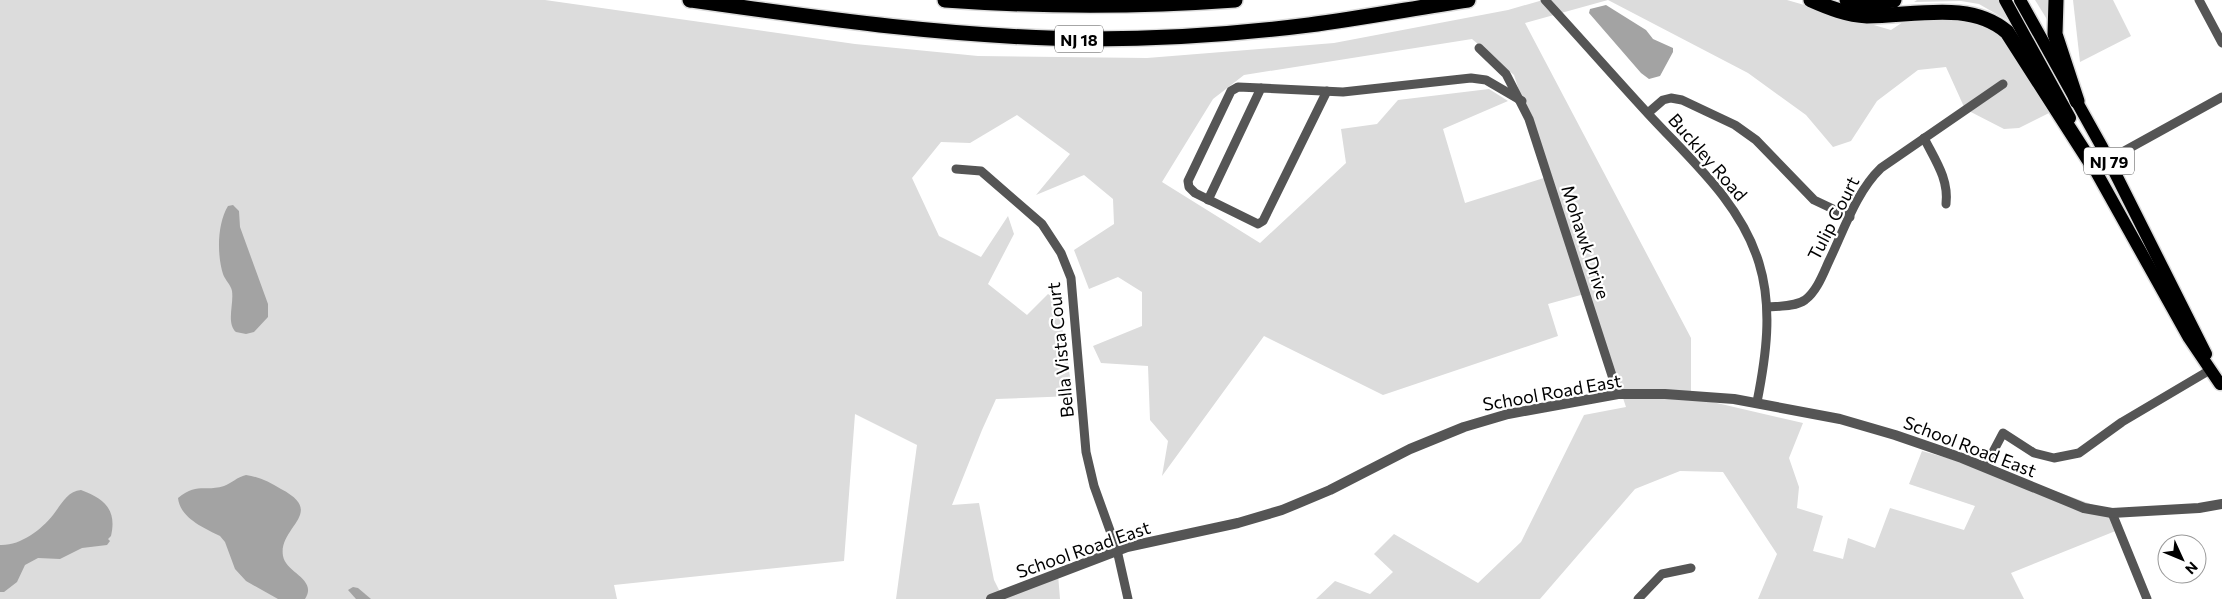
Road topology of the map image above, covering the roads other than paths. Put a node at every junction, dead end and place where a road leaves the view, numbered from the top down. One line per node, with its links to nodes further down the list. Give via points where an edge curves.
1 (690, 0): 4 (highway, NJ 18, via 937,32 1093,39 1261,30)
2 (945, 0): 3 (highway, NJ 18, via 1106,6)
3 (1235, 0)
4 (1468, 0)
5 (1545, 0): 21 (street, Buckley Road)
6 (1812, 0): 24 (highway, via 1834,10 1858,15 1953,7 1986,15 2006,32)
7 (1847, 0): 8 (highway, via 1866,3)
8 (1894, 0)
9 (2005, 0): 24 (main road, NJ 79)
10 (2020, 0): 20 (main road, NJ 79)
11 (2056, 0): 20 (highway, via 2055,34)
12 (2199, 0): 13 (street)
13 (2222, 43)
14 (1480, 48): 19 (street, Mohawk Drive, via 1506,74)
15 (2003, 84): 22 (street, Tulip Court)
16 (1261, 88): 17 (street); 26 (street); 26 (street, via 1231,91 1189,175 1191,190)
17 (1327, 91): 19 (street, via 1471,78 1486,80); 26 (street, via 1261,223 1246,220)
18 (2222, 97): 23 (street)
19 (1522, 101): 32 (street, Mohawk Drive)
20 (2077, 101): 23 (main road, NJ 79)
21 (1648, 113): 28 (street, via 1663,100 1671,98 1735,125 1756,140 1814,200); 29 (street, Buckley Road, via 1718,189 1743,225 1760,264)
22 (1924, 138): 27 (street, via 1945,179); 28 (street, Tulip Court, via 1873,175)
23 (2108, 160): 31 (main road, NJ 79, via 2198,334)
24 (2093, 166): 30 (main road, NJ 79, via 2188,338)
25 (956, 169): 37 (street, Bella Vista Court, via 981,172 1042,224 1061,253 1071,278 1086,452 1094,486)
26 (1208, 200)
27 (1946, 204)
28 (1850, 217): 29 (street, Tulip Court, via 1811,295 1794,304)
29 (1768, 307): 33 (street, Buckley Road)
30 (2210, 370): 31 (main road, NJ 79); 34 (street, via 2122,422 2079,453 2054,458 2034,453 2003,433)
31 (2221, 386)
32 (1618, 394): 33 (street, School Road East, via 1665,394); 37 (street, School Road East, via 1508,414 1464,426 1282,510)
33 (1757, 402): 34 (street, School Road East, via 1855,423)
34 (1985, 467): 36 (street, School Road East, via 2074,506)
35 (2222, 504): 36 (street, School Road East)
36 (2112, 513): 42 (street)
37 (1117, 550): 39 (street, School Road East); 40 (street, Bella Vista Court)
38 (1691, 568): 41 (street, via 1662,574)
39 (992, 599)
40 (1128, 599)
41 (1638, 599)
42 (2146, 599)

